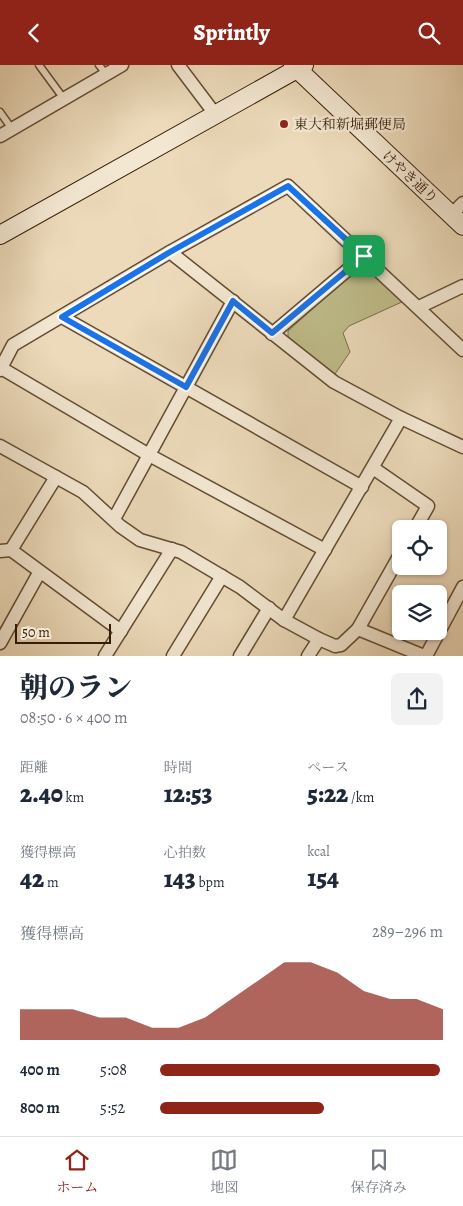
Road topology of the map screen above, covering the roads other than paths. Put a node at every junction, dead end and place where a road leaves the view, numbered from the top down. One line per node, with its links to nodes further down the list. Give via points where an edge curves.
1 (39, 65): 6 (lane)
2 (122, 65): 5 (street)
3 (178, 65): 8 (street)
4 (298, 67): 8 (street); 11 (street, けやき通り)
5 (102, 70): 6 (street)
6 (64, 99): 9 (street)
7 (0, 112): 9 (lane)
8 (215, 114): 12 (street)
9 (12, 129): 10 (street)
10 (0, 136)
11 (459, 215)
12 (0, 235)
13 (170, 252): 14 (street, via 288,186); 16 (street); 18 (street)
14 (364, 256): 17 (street); 19 (street)
15 (463, 286): 17 (street)
16 (233, 301): 19 (street); 22 (street)
17 (419, 307): 20 (street)
18 (62, 317): 21 (street, via 13,345); 22 (street)
19 (272, 333): 23 (street, via 334,382)
20 (463, 350)
21 (1, 369): 26 (street)
22 (186, 387): 26 (street); 29 (street)
23 (401, 418): 25 (street); 27 (street)
24 (0, 445): 28 (street)
25 (463, 447)
26 (149, 455): 30 (street); 34 (street)
27 (373, 468): 29 (street); 31 (street, via 428,506)
28 (56, 477): 30 (street, via 83,491); 33 (street)
29 (362, 487): 34 (street)
30 (114, 519): 32 (street, via 140,540)
31 (420, 520)
32 (172, 549): 37 (street); 42 (street)
33 (5, 550): 36 (street)
34 (325, 550): 40 (street)
35 (392, 569): 41 (street)
36 (39, 573): 42 (street); 44 (street)
37 (222, 576): 39 (street); 46 (street)
38 (463, 587): 49 (street)
39 (269, 608): 40 (street); 47 (street)
40 (284, 619): 43 (street)
41 (358, 629): 43 (street, via 341,645); 49 (street)
42 (121, 631): 45 (street)
43 (318, 639): 48 (street)
44 (0, 643)
45 (105, 656)
46 (172, 656)
47 (240, 656)
48 (308, 656)
49 (425, 656)

